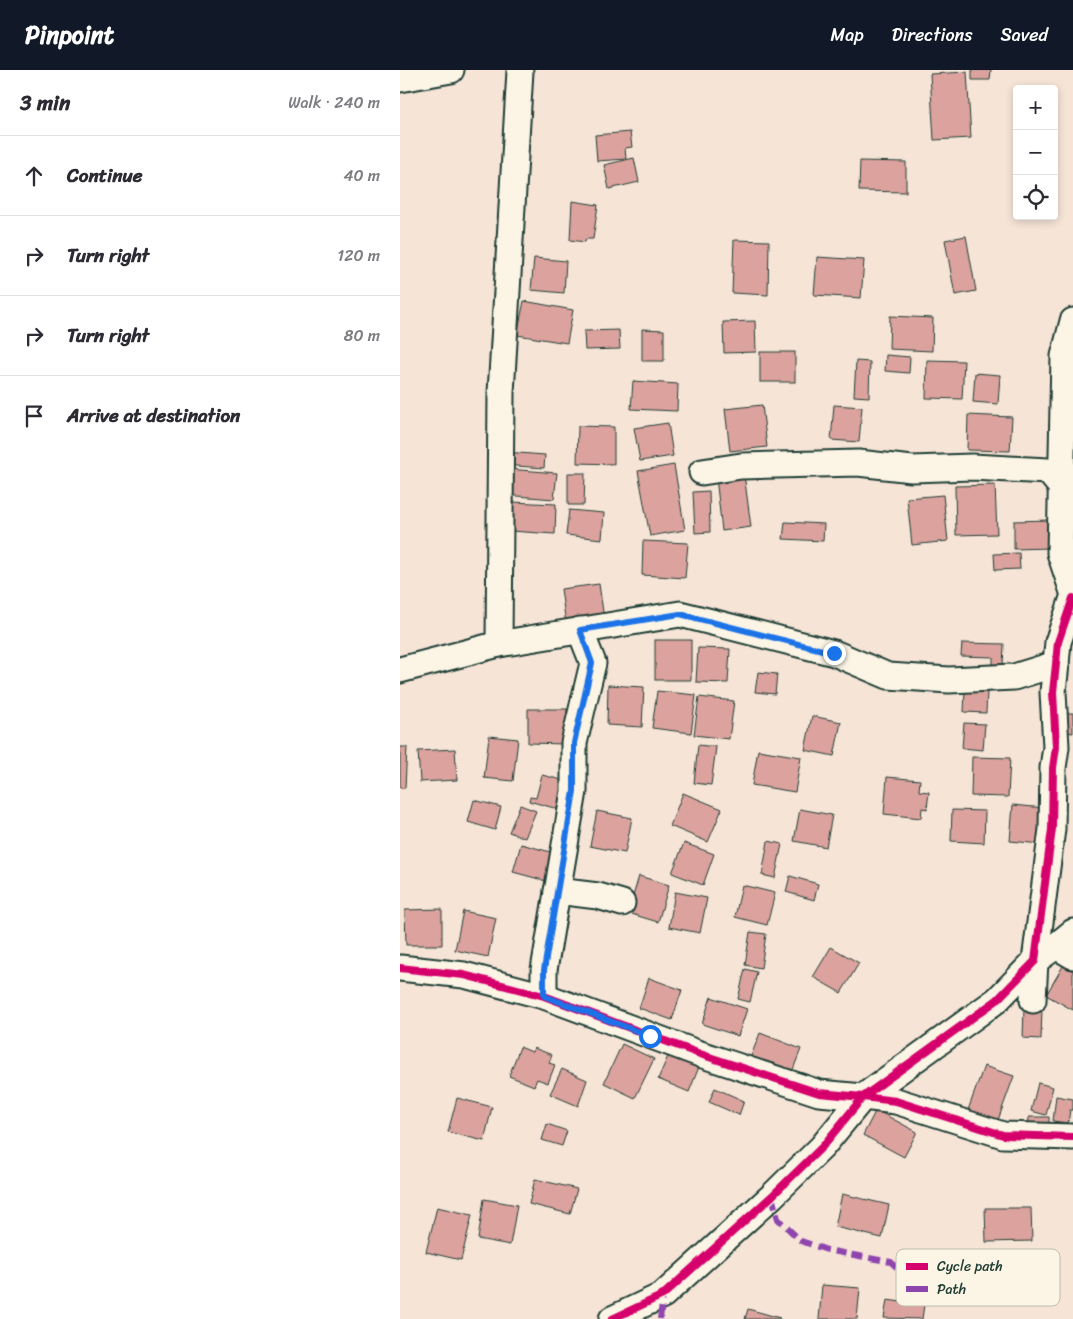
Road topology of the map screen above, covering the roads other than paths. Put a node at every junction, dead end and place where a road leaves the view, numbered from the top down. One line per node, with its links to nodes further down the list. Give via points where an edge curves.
1 (452, 70): 3 (street)
2 (523, 70): 10 (street, via 501,393)
3 (400, 79)
4 (1073, 321): 6 (street, via 1064,356)
5 (702, 472): 6 (street, via 741,466 858,463 912,469 972,467 1048,471)
6 (1062, 488): 7 (street, via 1060,553)
7 (1073, 592)
8 (1073, 598): 11 (street, via 1058,642)
9 (580, 630): 10 (street); 11 (street, via 680,614 834,653 888,676 949,680 1014,677); 13 (street, via 592,663 574,743 574,791)
10 (498, 644): 12 (street)
11 (1056, 664): 16 (street, via 1052,829)
12 (400, 670)
13 (557, 892): 14 (street, via 598,896); 18 (street, via 544,970)
14 (622, 903)
15 (1067, 945): 16 (street)
16 (1035, 961): 19 (street); 20 (street, via 997,1000)
17 (400, 968): 18 (street, via 464,975)
18 (544, 996): 20 (street, via 700,1054 819,1093)
19 (1033, 1000)
20 (863, 1097): 21 (street, via 896,1101 1003,1135); 22 (street, via 822,1147 662,1295)
21 (1073, 1137)
22 (612, 1319)

